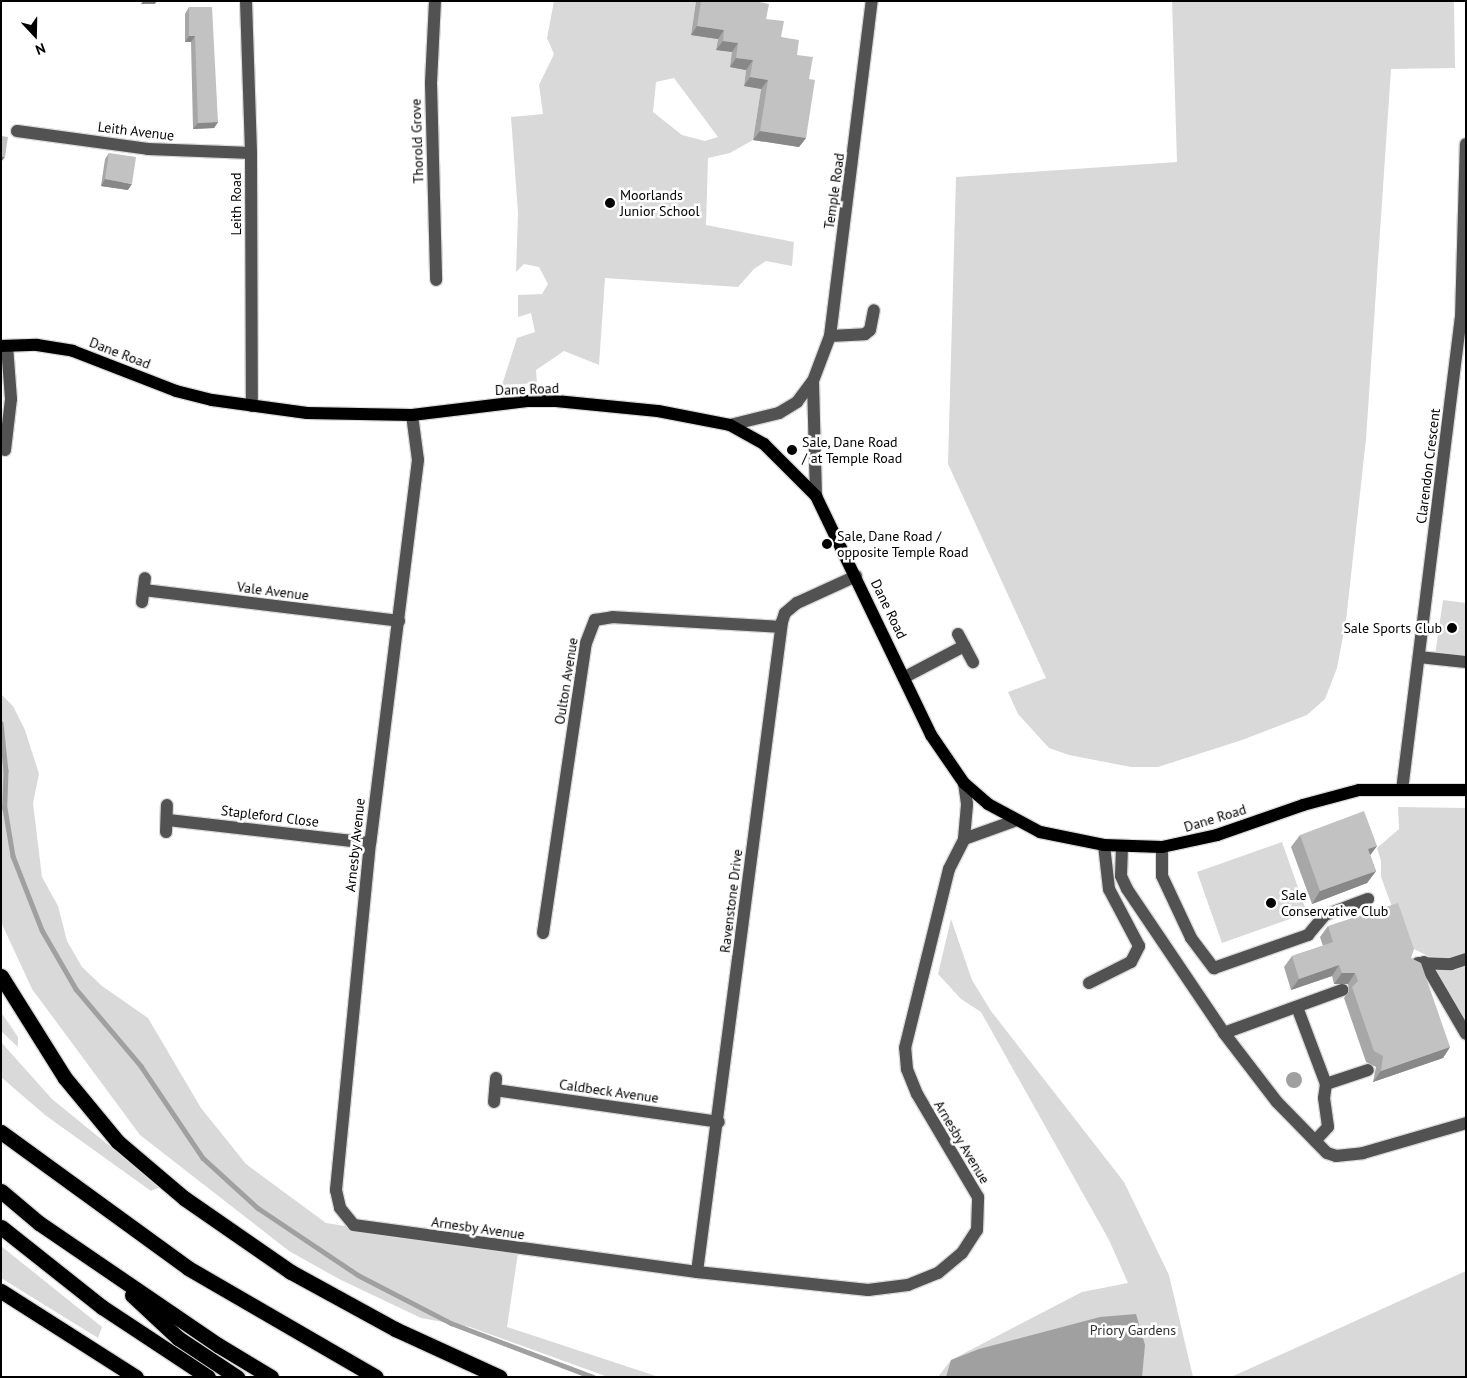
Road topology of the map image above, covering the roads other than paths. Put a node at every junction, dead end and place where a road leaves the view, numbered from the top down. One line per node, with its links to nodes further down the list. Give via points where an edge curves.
1 (246, 1): 6 (street, Leith Road)
2 (436, 1): 8 (street, Thorold Grove, via 431,83)
3 (872, 1): 10 (street, Temple Road)
4 (17, 130): 6 (street, Leith Avenue, via 148,149)
5 (1466, 144): 7 (street, Clarendon Crescent)
6 (251, 153): 13 (street, Leith Road)
7 (1464, 258): 24 (street, Clarendon Crescent, via 1461,318)
8 (436, 280)
9 (874, 310): 10 (street, via 870,330 865,334)
10 (830, 336): 12 (street, Temple Road)
11 (4, 346): 13 (main road, Dane Road, via 37,345 73,352 176,391); 16 (street, via 11,399)
12 (814, 381): 15 (street, Temple Road, via 796,402 761,420); 17 (street, Temple Road)
13 (252, 406): 14 (main road, Dane Road, via 350,416)
14 (412, 415): 15 (main road, Dane Road, via 528,401 556,401 658,411); 20 (street, Arnesby Avenue, via 418,460)
15 (730, 426): 17 (main road, Dane Road, via 764,444)
16 (5, 450)
17 (816, 496): 18 (main road, Dane Road)
18 (856, 576): 21 (street, Ravenstone Drive, via 797,604 785,613); 27 (main road, Dane Road)
19 (144, 590): 20 (street, Vale Avenue)
20 (399, 622): 34 (street, Arnesby Avenue)
21 (780, 627): 39 (street, Oulton Avenue, via 613,616 595,620 586,643); 52 (street, Ravenstone Drive)
22 (958, 634): 23 (street)
23 (964, 646): 25 (street); 27 (street)
24 (1419, 657): 26 (street); 29 (street, Clarendon Crescent)
25 (973, 662)
26 (1466, 662)
27 (905, 677): 28 (main road, Dane Road, via 931,735)
28 (964, 783): 32 (main road, Dane Road); 33 (street, Arnesby Avenue, via 967,804)
29 (1402, 790): 30 (main road, Dane Road); 37 (main road, Dane Road, via 1359,790 1331,796 1217,835)
30 (1466, 790)
31 (167, 805): 34 (street, Stapleford Close, via 167,826)
32 (1014, 821): 33 (street); 35 (main road, Dane Road, via 1068,840)
33 (964, 839): 59 (street, Arnesby Avenue, via 949,869 905,1048 907,1069 916,1094 978,1197 977,1230 971,1242 938,1273 908,1285 868,1290)
34 (370, 843): 59 (street, Arnesby Avenue, via 336,1190 345,1218 354,1225 369,1229)
35 (1104, 845): 36 (main road, Dane Road); 44 (street, via 1109,889 1139,946 1131,962)
36 (1122, 847): 37 (main road, Dane Road); 47 (street, via 1121,876 1126,889)
37 (1162, 847): 38 (street, via 1162,876 1191,938 1214,968 1308,935 1325,914)
38 (1368, 899)
39 (543, 933)
40 (1466, 959): 41 (street, via 1451,964)
41 (1424, 962): 42 (street); 48 (street)
42 (1411, 966)
43 (1, 976): 66 (highway, via 65,1078 118,1142 184,1198 291,1272 395,1329)
44 (1089, 983)
45 (1342, 990): 46 (street)
46 (1297, 1006): 47 (street); 50 (street)
47 (1224, 1033): 55 (street, via 1277,1102)
48 (1466, 1034)
49 (1368, 1070): 50 (street)
50 (1326, 1084): 55 (street, via 1324,1098 1328,1127)
51 (495, 1090): 52 (street, Caldbeck Avenue)
52 (719, 1122): 59 (street, Ravenstone Drive)
53 (1466, 1123): 55 (street, via 1363,1153 1336,1156 1327,1153)
54 (1, 1132): 65 (highway, via 188,1268)
55 (1315, 1141)
56 (1, 1191): 58 (highway, via 39,1223)
57 (1, 1227): 62 (highway, via 102,1307)
58 (93, 1260): 63 (highway, via 178,1338); 64 (highway)
59 (697, 1272)
60 (1, 1291): 61 (highway)
61 (136, 1377)
62 (208, 1377)
63 (237, 1377)
64 (271, 1377)
65 (376, 1377)
66 (500, 1377)

